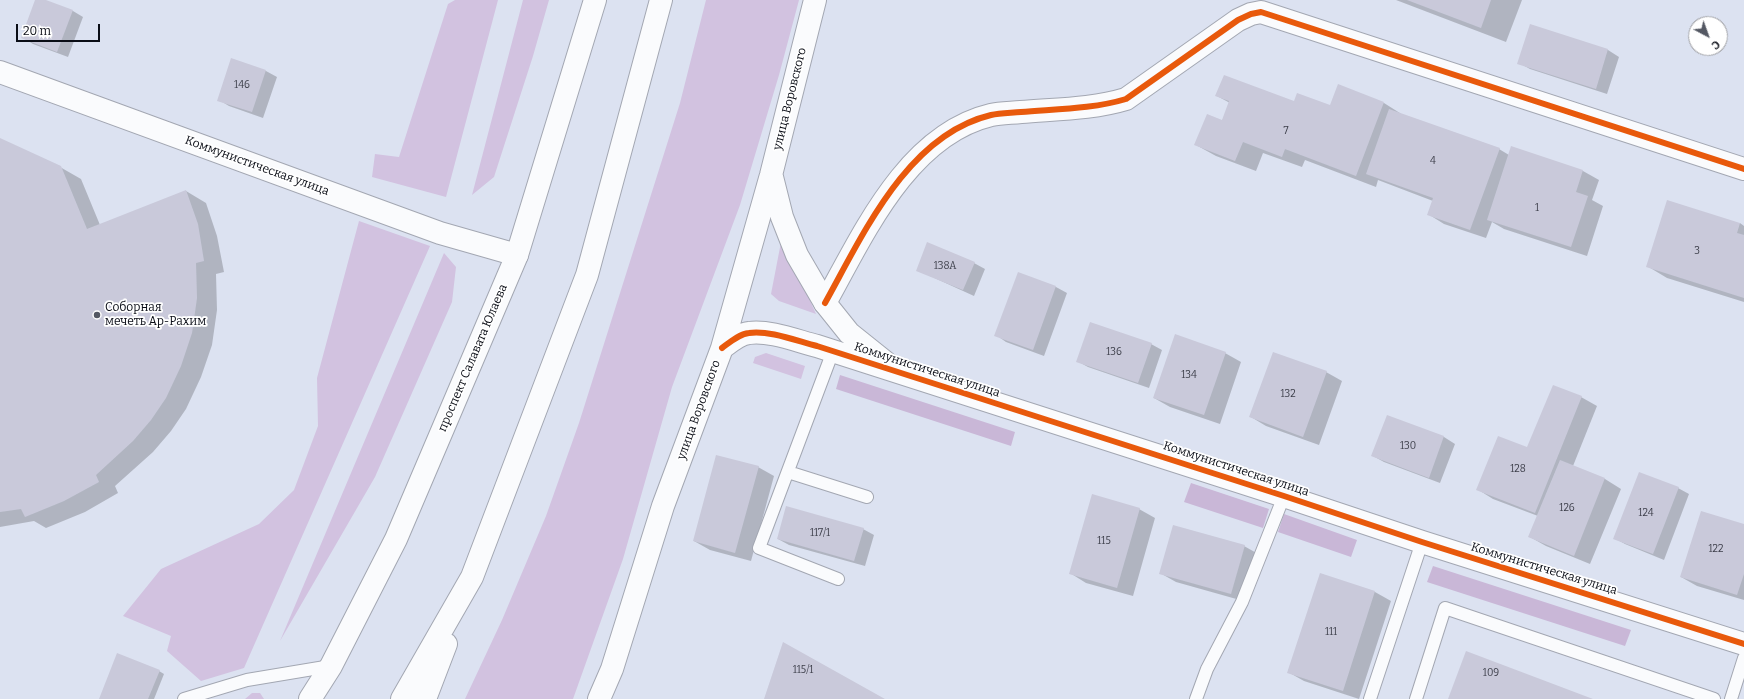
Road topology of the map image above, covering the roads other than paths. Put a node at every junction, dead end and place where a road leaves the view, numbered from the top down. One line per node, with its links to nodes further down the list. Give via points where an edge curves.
1 (661, 0): 16 (street, via 586,275)
2 (815, 0): 6 (street, улица Воровского)
3 (595, 1): 7 (street, проспект Салавата Юлаева)
4 (0, 72): 7 (street, Коммунистическая улица, via 440,233)
5 (1744, 169): 8 (street, via 1261,12 1238,20 1126,98 1107,104 991,115 959,127 922,153 891,190)
6 (771, 175): 8 (street, Коммунистическая улица, via 782,217 797,256); 9 (street, улица Воровского)
7 (517, 255): 20 (street, проспект Салавата Юлаева, via 396,538)
8 (825, 303): 11 (street, Коммунистическая улица, via 849,333)
9 (722, 348): 10 (street, Коммунистическая улица, via 732,340 749,333 775,335); 25 (street, улица Воровского, via 663,506 612,669)
10 (833, 351): 11 (street, Коммунистическая улица); 12 (lane)
11 (899, 373): 13 (street, Коммунистическая улица)
12 (788, 472): 14 (lane); 17 (lane, via 759,548)
13 (1284, 496): 15 (street, Коммунистическая улица); 26 (lane, via 1242,602 1207,669)
14 (867, 497)
15 (1422, 542): 18 (street, Коммунистическая улица); 27 (lane)
16 (472, 576): 23 (street); 24 (street)
17 (838, 579)
18 (1744, 644)
19 (1744, 658): 30 (lane)
20 (331, 666): 21 (lane, via 247,680); 22 (street, проспект Салавата Юлаева)
21 (184, 699)
22 (310, 699)
23 (402, 699)
24 (425, 699)
25 (599, 699)
26 (1196, 699)
27 (1370, 699)
28 (1416, 699): 29 (lane, via 1445,608)
29 (1714, 699)
30 (1731, 699)

